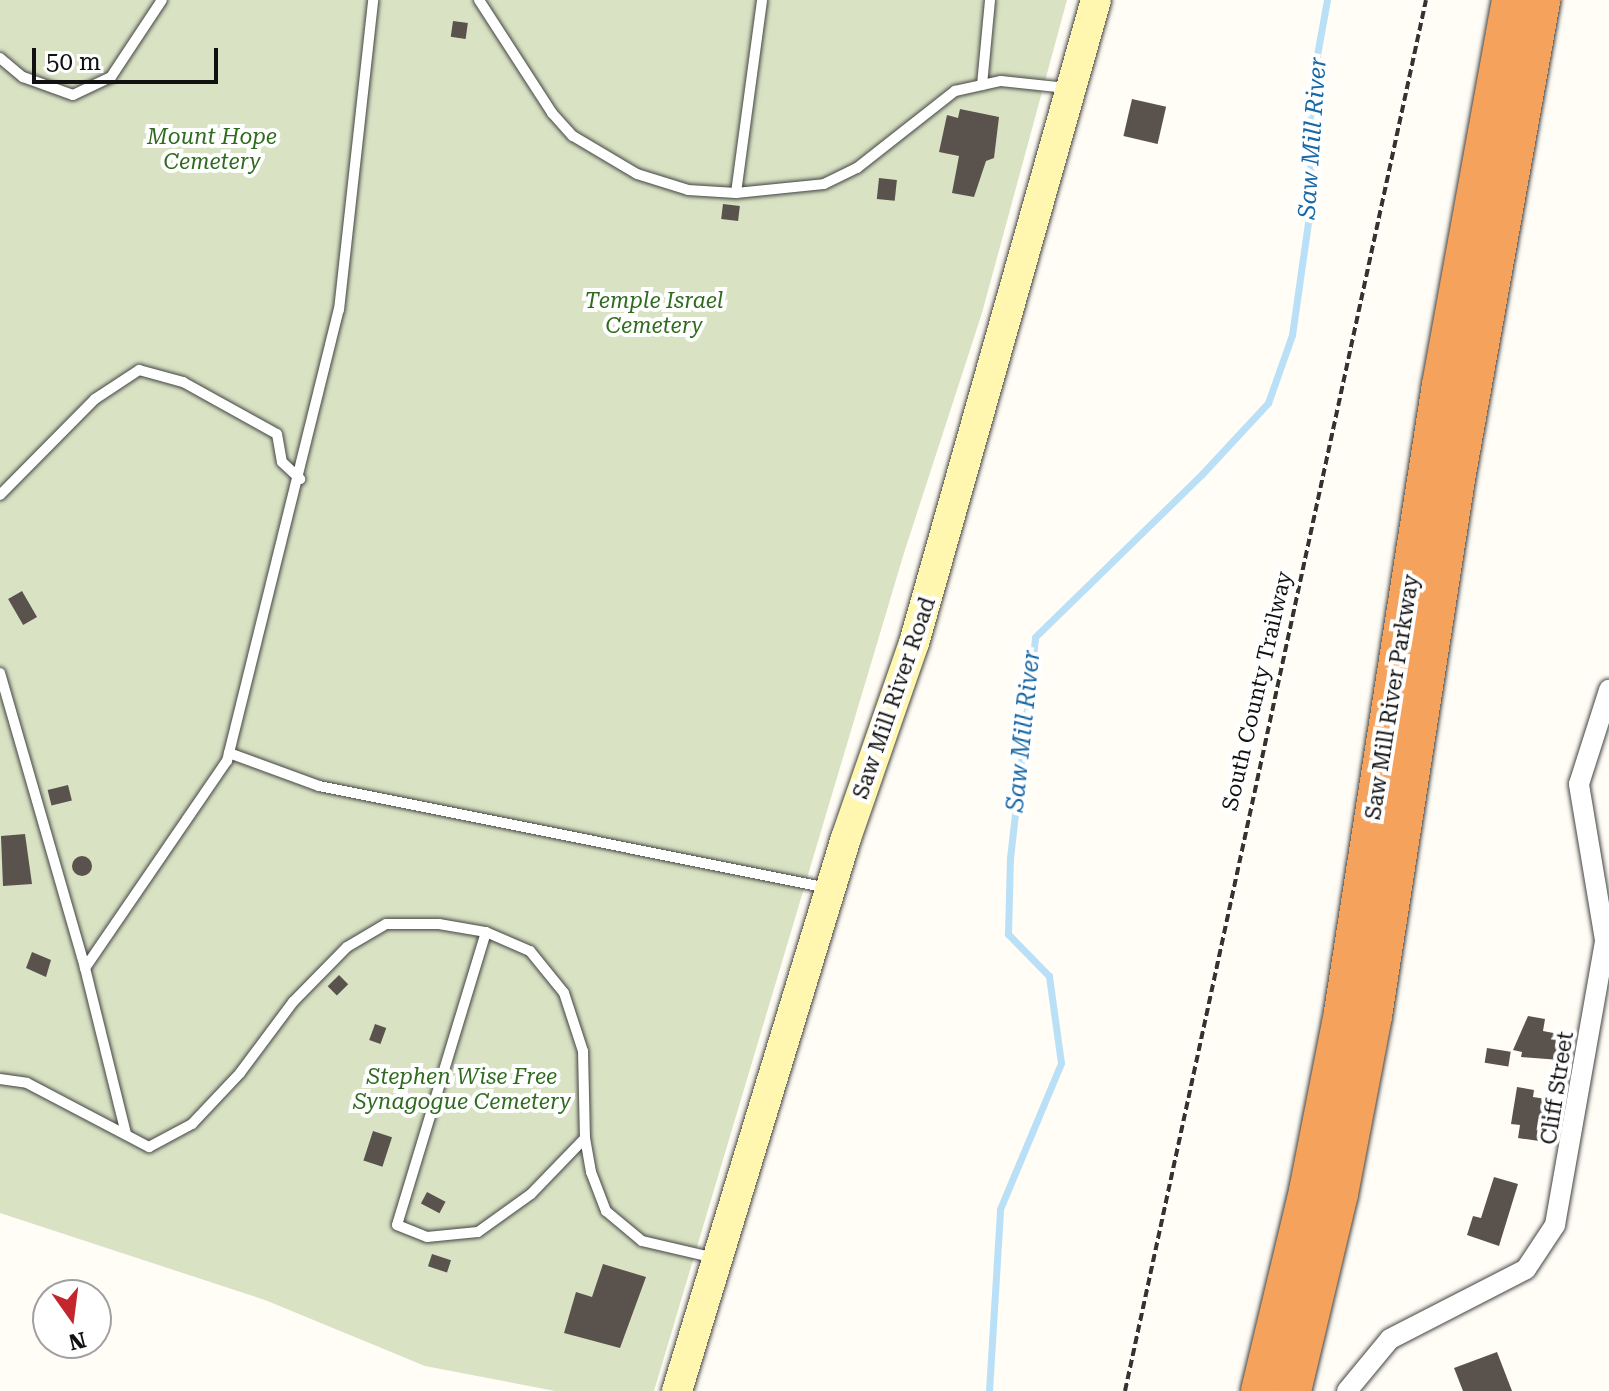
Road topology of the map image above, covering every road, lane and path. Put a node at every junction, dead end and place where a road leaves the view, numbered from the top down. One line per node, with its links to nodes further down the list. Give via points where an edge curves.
1 (162, 0): 10 (lane, via 111,77 73,95 23,77)
2 (373, 0): 14 (lane, via 339,310)
3 (479, 0): 13 (lane, via 552,113 597,155 688,190)
4 (762, 0): 13 (lane)
5 (990, 0): 11 (lane)
6 (1096, 0): 12 (main road, Saw Mill River Road)
7 (1426, 0): 27 (path, South County Trailway)
8 (1511, 0): 28 (highway, Saw Mill River Parkway, via 1441,385 1335,1056)
9 (1541, 0): 29 (highway, Saw Mill River Parkway, via 1456,479 1370,1031)
10 (0, 58)
11 (982, 85): 12 (lane, via 1001,81); 13 (lane, via 955,91 857,168 824,184)
12 (1069, 89): 19 (main road, Saw Mill River Road, via 914,643)
13 (736, 193)
14 (300, 479): 15 (lane, via 282,462 277,434 183,382 139,370 95,399); 18 (lane)
15 (0, 495)
16 (0, 673): 21 (lane)
17 (1609, 690): 30 (street, Cliff Street, via 1579,784 1605,940 1555,1225 1526,1269 1390,1339)
18 (229, 753): 19 (lane, via 319,786); 21 (lane)
19 (830, 888): 25 (main road, Saw Mill River Road)
20 (486, 932): 23 (lane, via 439,924 386,924 347,947 293,1002 240,1073 192,1124 149,1147); 24 (lane, via 530,951 564,993 583,1051); 24 (lane, via 397,1225 427,1237 478,1232 531,1194)
21 (85, 968): 23 (lane)
22 (0, 1079): 23 (lane, via 27,1083)
23 (126, 1134)
24 (585, 1138): 25 (lane, via 606,1211 642,1241)
25 (715, 1258): 26 (main road, Saw Mill River Road)
26 (677, 1391)
27 (1125, 1391)
28 (1260, 1391)
29 (1292, 1391)
30 (1347, 1391)

